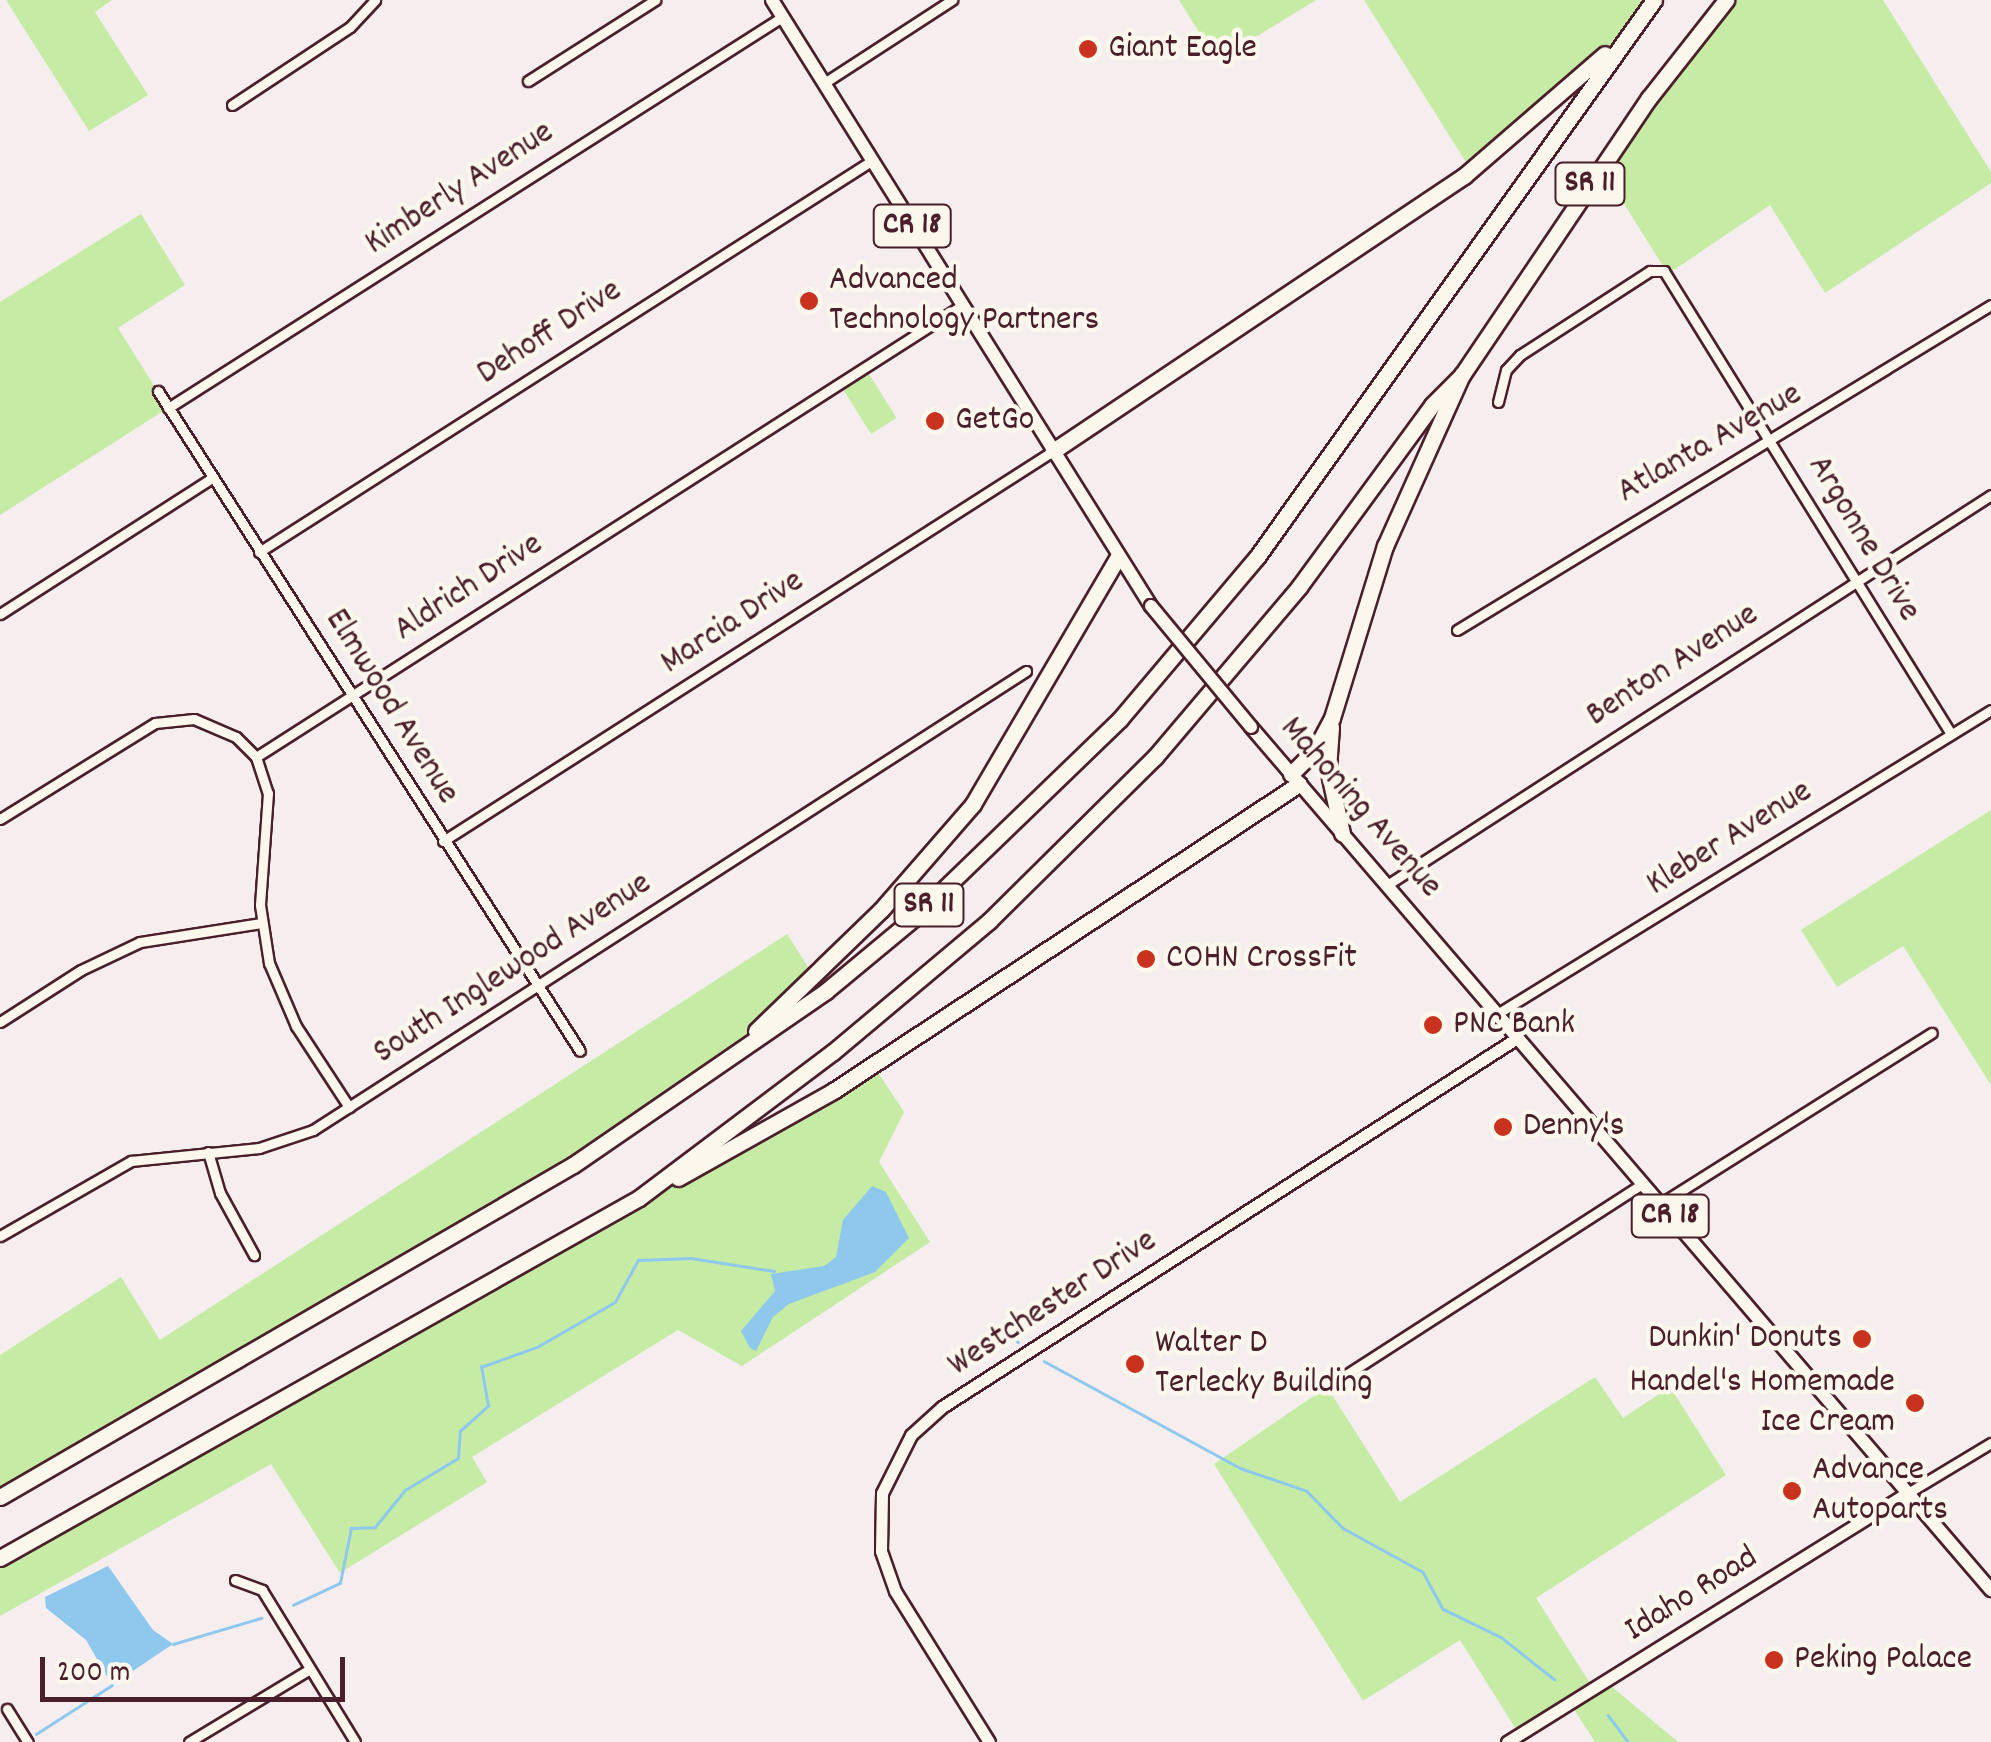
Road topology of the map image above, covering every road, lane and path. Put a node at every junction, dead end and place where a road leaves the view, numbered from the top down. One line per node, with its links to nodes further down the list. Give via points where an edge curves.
1 (375, 0): 11 (street, via 350,27)
2 (655, 0): 9 (street)
3 (772, 0): 7 (main road, Mahoning Avenue / CR 18)
4 (952, 0): 10 (street)
5 (1654, 0): 8 (highway, SR 11)
6 (1726, 0): 15 (highway, SR 11, via 1622,136)
7 (782, 17): 10 (main road, Mahoning Avenue / CR 18); 18 (street, Kimberly Avenue)
8 (1616, 45): 20 (highway, via 1436,196); 46 (highway, SR 11, via 1292,510 1164,669 1058,783 914,918 826,991)
9 (528, 81)
10 (824, 83): 12 (main road, Mahoning Avenue / CR 18)
11 (232, 105)
12 (871, 161): 14 (main road, Mahoning Avenue / CR 18); 23 (street, Dehoff Drive)
13 (1991, 305): 19 (street, Atlanta Avenue)
14 (961, 306): 20 (main road, Mahoning Avenue / CR 18); 29 (street, Aldrich Drive)
15 (1462, 375): 31 (highway, via 1384,546); 50 (highway, SR 11, via 1426,412 1231,671 1064,851 914,987)
16 (158, 391): 18 (street, Elmwood Avenue)
17 (1498, 402): 19 (street, Argonne Drive, via 1506,370 1520,355 1650,271 1664,271)
18 (168, 408): 21 (street, Elmwood Avenue)
19 (1771, 442): 25 (street, Argonne Drive); 27 (street, Atlanta Avenue)
20 (1052, 451): 24 (main road, Mahoning Avenue / CR 18); 37 (street, Marcia Drive)
21 (212, 478): 23 (street, Elmwood Avenue); 26 (street)
22 (1991, 495): 25 (street, Benton Avenue)
23 (259, 552): 29 (street, Elmwood Avenue)
24 (1118, 558): 34 (main road, Mahoning Avenue / CR 18, bridge, via 1150,606); 46 (highway, via 973,804 881,910)
25 (1856, 580): 32 (street, Argonne Drive); 38 (street, Benton Avenue)
26 (0, 614)
27 (1458, 630)
28 (1026, 671): 40 (street, South Inglewood Avenue)
29 (351, 696): 33 (street, Aldrich Drive); 37 (street, Elmwood Avenue)
30 (1991, 710): 32 (street, Kleber Avenue)
31 (1332, 718): 34 (highway); 36 (highway, via 1328,769)
32 (1952, 734): 41 (street, Kleber Avenue)
33 (256, 756): 35 (street, via 222,728 169,719 136,731); 39 (street, via 268,802)
34 (1295, 779): 36 (main road, Mahoning Avenue / CR 18); 50 (highway, via 834,1091)
35 (0, 819)
36 (1342, 833): 38 (main road, Mahoning Avenue / CR 18)
37 (444, 841): 40 (street, Elmwood Avenue)
38 (1387, 885): 41 (main road, Mahoning Avenue / CR 18)
39 (262, 923): 42 (street, via 140,942); 47 (street, via 283,1002)
40 (537, 987): 45 (street, Elmwood Avenue); 47 (street, South Inglewood Avenue)
41 (1497, 1014): 44 (main road, Mahoning Avenue / CR 18)
42 (0, 1022)
43 (1932, 1032): 51 (street)
44 (1517, 1038): 49 (main road, Mahoning Avenue / CR 18); 66 (street, Westchester Drive, via 942,1407 911,1435 882,1493 881,1551 895,1590)
45 (580, 1051)
46 (726, 1060): 57 (highway, SR 11, via 500,1210)
47 (348, 1107): 48 (street, South Inglewood Avenue, via 286,1141)
48 (208, 1152): 52 (street, South Inglewood Avenue, via 111,1168); 53 (street, via 220,1194)
49 (1642, 1184): 51 (main road, Mahoning Avenue / CR 18); 54 (street)
50 (638, 1198): 58 (highway, SR 11)
51 (1660, 1204): 56 (main road, Mahoning Avenue / CR 18)
52 (0, 1236)
53 (254, 1255)
54 (1327, 1387)
55 (1991, 1443): 56 (street)
56 (1906, 1494): 60 (main road, Mahoning Avenue / CR 18); 67 (street, Idaho Road)
57 (0, 1497)
58 (0, 1558)
59 (235, 1580): 61 (street, via 262,1590)
60 (1991, 1590)
61 (310, 1669): 64 (street); 65 (street)
62 (7, 1709): 63 (street)
63 (28, 1742)
64 (189, 1742)
65 (355, 1742)
66 (989, 1742)
67 (1507, 1742)

